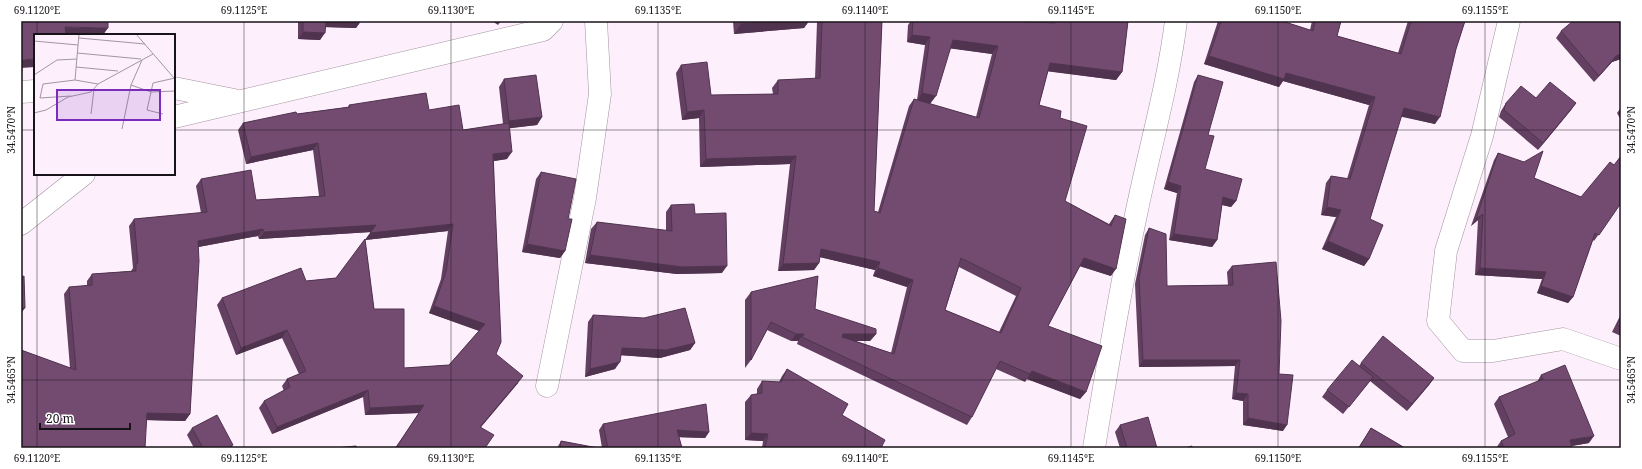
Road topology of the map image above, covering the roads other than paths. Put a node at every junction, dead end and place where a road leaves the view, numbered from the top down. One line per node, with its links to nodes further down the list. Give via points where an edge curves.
1 (552, 21): 8 (street, via 543,30)
2 (596, 21): 13 (street, via 600,94 586,191)
3 (1176, 21): 14 (street, via 1171,60 1111,341)
4 (1511, 21): 12 (street, via 1482,136 1446,252 1438,321 1463,351 1493,351 1563,339)
5 (175, 88): 8 (street)
6 (34, 91): 7 (street)
7 (21, 92)
8 (240, 101): 9 (street)
9 (175, 117)
10 (83, 175): 11 (street)
11 (21, 224)
12 (1621, 359)
13 (547, 386)
14 (1094, 448)

